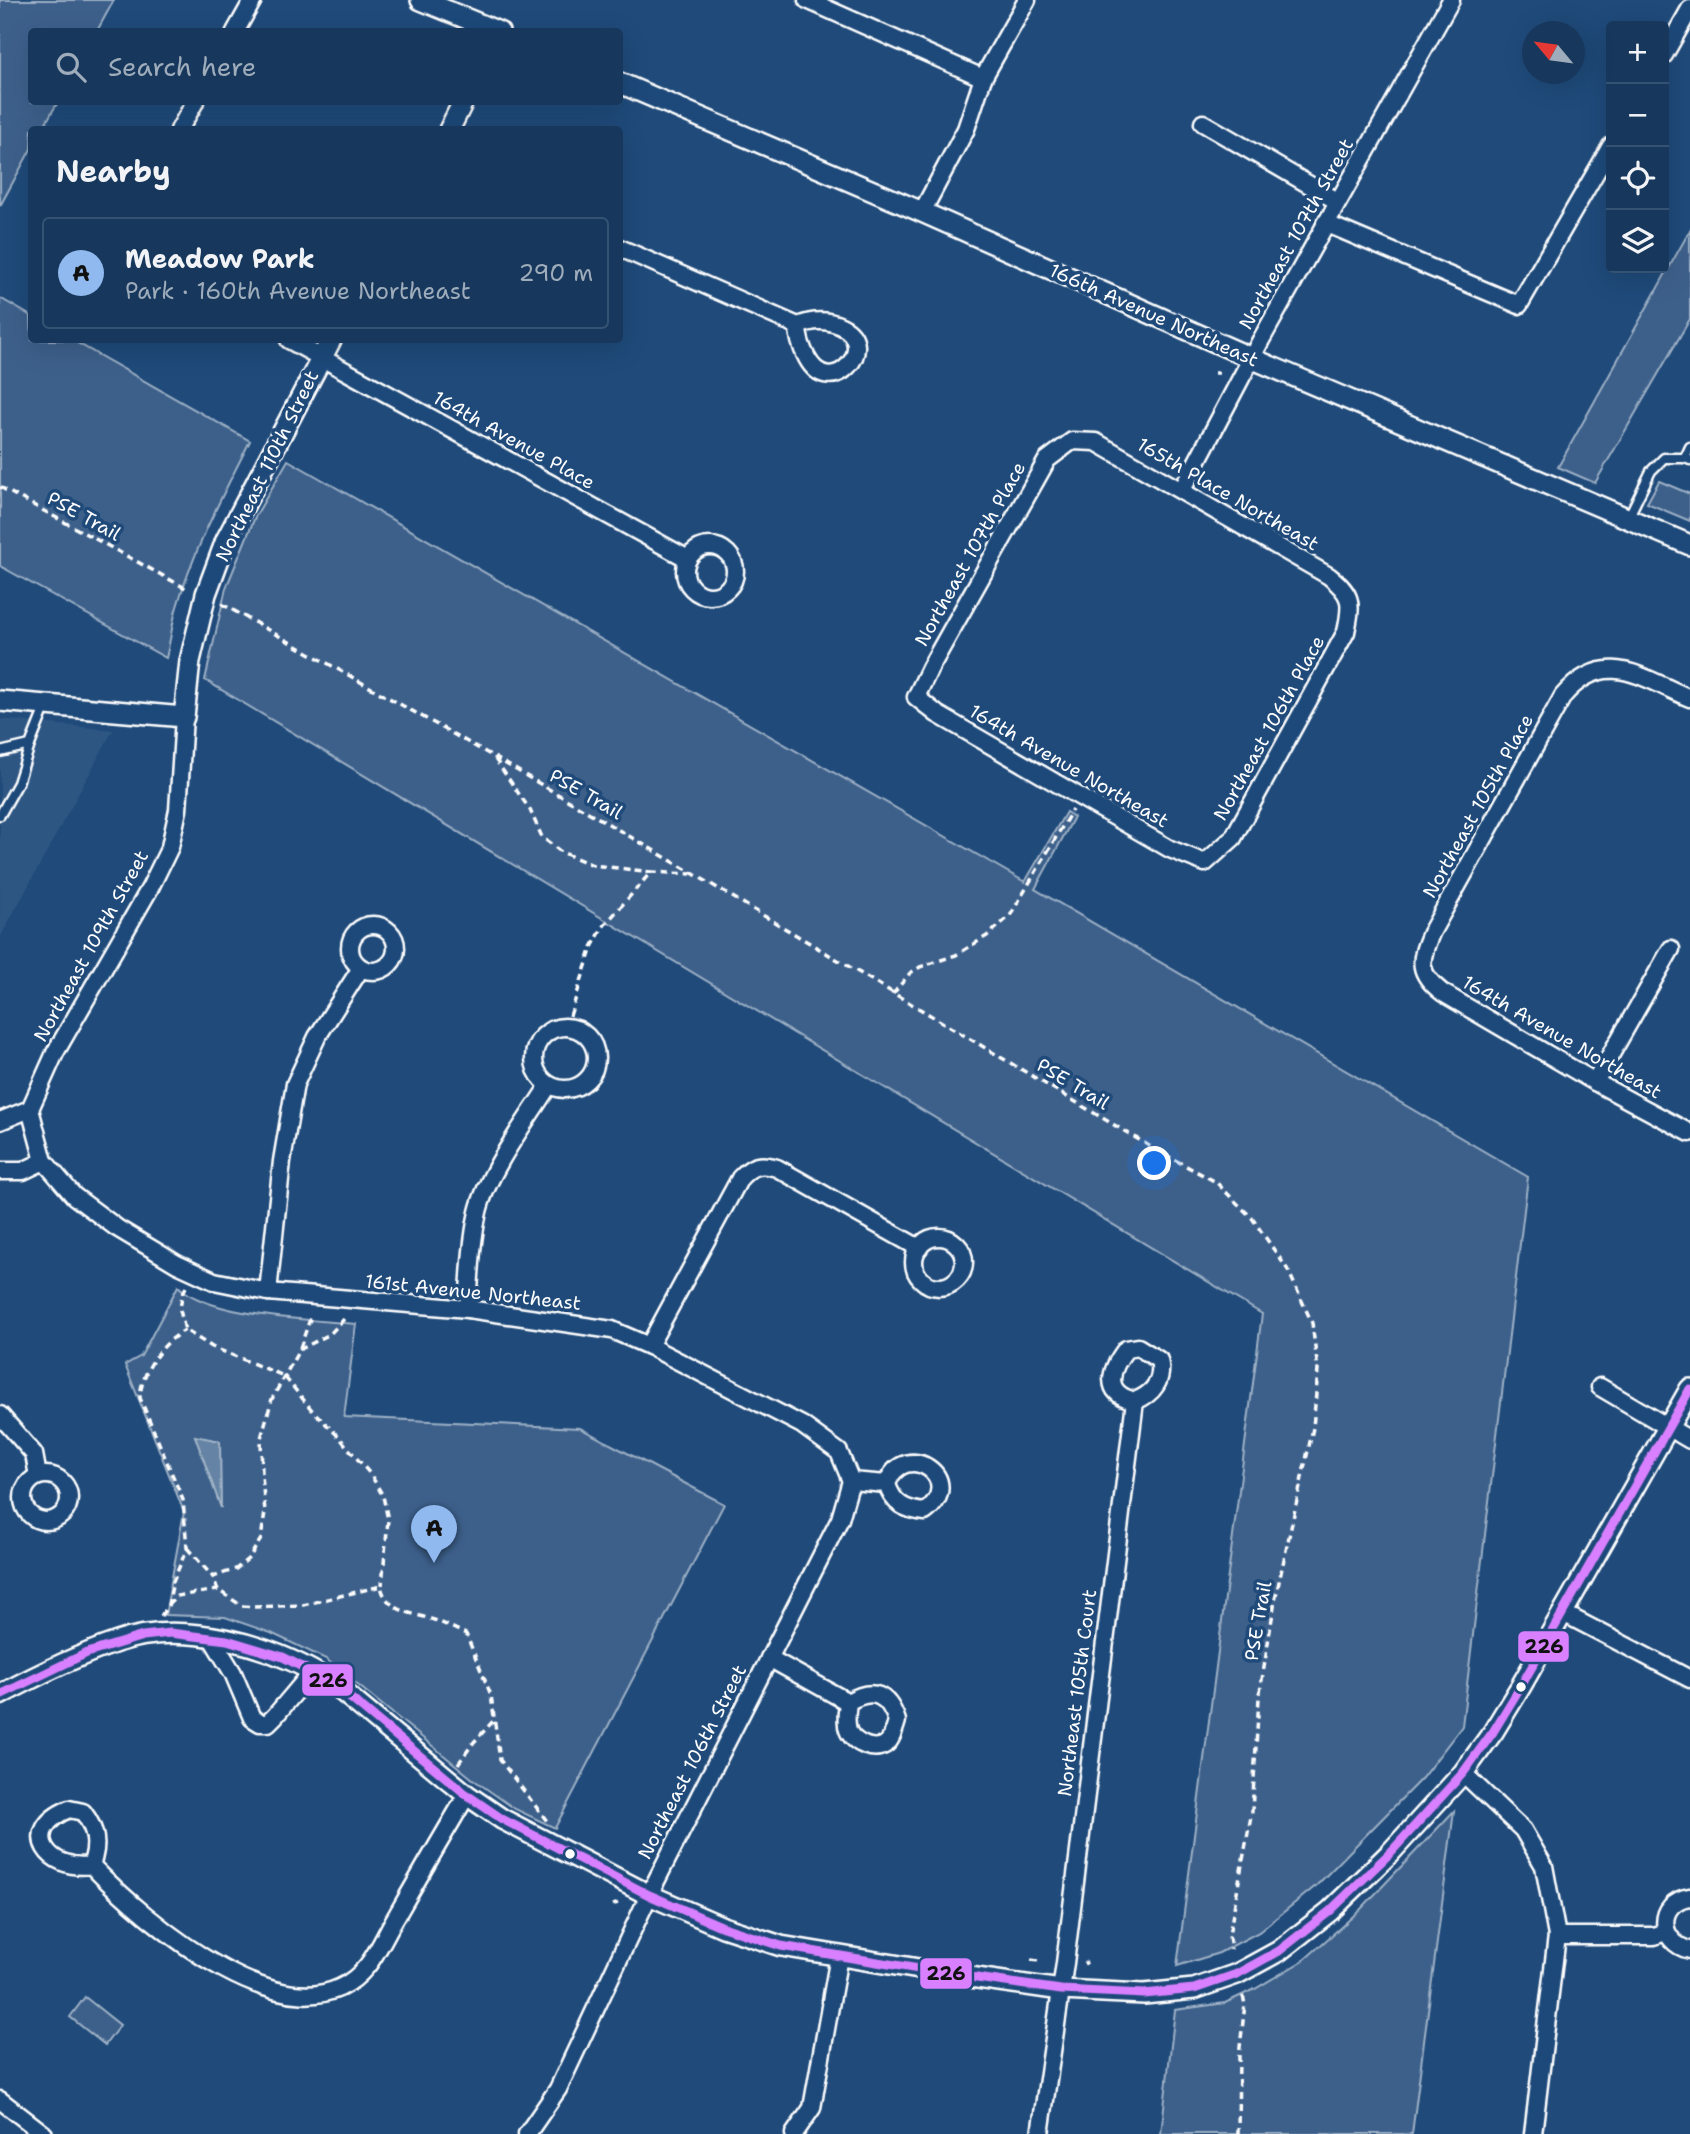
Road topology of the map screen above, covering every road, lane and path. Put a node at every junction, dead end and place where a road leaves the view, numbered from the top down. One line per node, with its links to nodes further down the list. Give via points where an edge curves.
1 (253, 0): 7 (street)
2 (421, 0): 8 (street)
3 (807, 0): 10 (street)
4 (1027, 0): 10 (street)
5 (1451, 0): 18 (street, Northeast 107th Street)
6 (1690, 9): 9 (street)
7 (237, 28)
8 (489, 28)
9 (1669, 46)
10 (982, 78): 19 (street, via 966,130)
11 (623, 84): 19 (street, 166th Avenue Northeast)
12 (193, 105): 15 (street)
13 (462, 105): 16 (street)
14 (1203, 123): 18 (street)
15 (181, 126)
16 (451, 126)
17 (1610, 147): 20 (street, via 1519,305)
18 (1337, 201): 20 (street, Northeast 107th Street)
19 (922, 212): 26 (street, 166th Avenue Northeast)
20 (1325, 223): 26 (street, Northeast 107th Street)
21 (623, 249): 22 (street)
22 (798, 326)
23 (294, 343): 25 (street)
24 (329, 343): 25 (street, Northeast 110th Street)
25 (321, 358): 34 (street, 164th Avenue Place); 42 (street, Northeast 110th Street, via 226,540 206,594 190,661)
26 (1251, 358): 31 (street, Northeast 107th Street); 32 (street, 166th Avenue Northeast)
27 (1072, 441): 31 (street, 165th Place Northeast, via 1096,442); 38 (street, Northeast 107th Place, via 1047,460)
28 (1690, 447): 29 (lane)
29 (1687, 459): 32 (lane, via 1664,458 1651,471)
30 (0, 488): 35 (path, PSE Trail)
31 (1182, 490): 37 (street, 165th Place Northeast, via 1329,576 1346,589)
32 (1628, 518): 33 (street, 166th Avenue Northeast)
33 (1690, 545)
34 (688, 559)
35 (191, 590)
36 (219, 602): 45 (path, PSE Trail)
37 (1350, 603): 48 (street, Northeast 106th Place, via 1346,632 1233,838)
38 (916, 697): 48 (street, 164th Avenue Northeast, via 937,714 1170,849)
39 (1690, 698): 52 (street, Northeast 105th Place, via 1616,668 1586,674 1574,684 1563,696 1431,933)
40 (0, 701): 41 (street)
41 (46, 705): 42 (street); 43 (lane)
42 (184, 717): 58 (street, Northeast 109th Street, via 178,810 170,847 55,1053)
43 (30, 745): 44 (lane); 47 (lane, via 18,783)
44 (0, 752)
45 (494, 757): 49 (path, via 530,810 542,837 561,852 593,865); 50 (path, PSE Trail)
46 (1072, 812): 54 (path, via 1010,916 956,955 910,973)
47 (0, 815)
48 (1205, 863)
49 (651, 872): 50 (path); 55 (path, via 603,926)
50 (694, 874): 54 (path, PSE Trail)
51 (1671, 949): 56 (street)
52 (1422, 967): 56 (street, 164th Avenue Northeast, via 1428,982 1443,993)
53 (361, 968): 65 (street, via 317,1037 295,1084)
54 (893, 994): 104 (path, PSE Trail, via 1216,1182 1252,1218 1289,1270 1312,1323 1318,1370 1313,1428 1285,1547 1259,1698 1252,1811 1229,1936)
55 (570, 1016)
56 (1595, 1082): 60 (street, 164th Avenue Northeast)
57 (549, 1085): 66 (street, via 495,1172 478,1210)
58 (30, 1109): 59 (street); 61 (street, 161st Avenue Northeast)
59 (0, 1121)
60 (1690, 1133)
61 (44, 1161): 62 (street, via 23,1171); 65 (street, 161st Avenue Northeast, via 74,1196 177,1264 214,1281)
62 (0, 1171)
63 (919, 1248): 69 (street, via 778,1167 750,1167)
64 (186, 1287): 68 (path, via 180,1310)
65 (268, 1292): 66 (street, 161st Avenue Northeast)
66 (468, 1309): 69 (street, 161st Avenue Northeast, via 612,1330)
67 (344, 1319): 70 (path, via 330,1334)
68 (185, 1330): 71 (path, via 212,1347); 81 (path, via 150,1366 140,1386 140,1398 183,1500)
69 (649, 1346): 79 (street, 161st Avenue Northeast, via 802,1425 839,1452)
70 (299, 1350): 70 (path, via 309,1323 311,1316 307,1327); 71 (path)
71 (284, 1376): 82 (path, via 261,1438 265,1512 261,1539 236,1569); 83 (path, via 363,1465 383,1496 388,1520)
72 (1600, 1387): 76 (street)
73 (1690, 1389): 76 (street)
74 (1135, 1402): 109 (street, Northeast 105th Court)
75 (0, 1415): 78 (street, via 34,1454)
76 (1668, 1427): 77 (street); 86 (street)
77 (1690, 1440)
78 (38, 1476)
79 (851, 1481): 80 (street); 89 (street, Northeast 106th Street, via 839,1519)
80 (887, 1484)
81 (187, 1548): 82 (path); 85 (path)
82 (213, 1577): 84 (path)
83 (381, 1586): 84 (path, via 303,1605 273,1606 242,1606); 94 (path, via 397,1609 466,1634 491,1695)
84 (218, 1590): 85 (path, via 177,1596)
85 (168, 1605): 87 (path)
86 (1563, 1613): 91 (street); 96 (street, via 1493,1732)
87 (160, 1617)
88 (211, 1637): 90 (street, via 254,1646); 90 (street, via 252,1718 260,1723 268,1723); 92 (street, via 156,1634 119,1641)
89 (769, 1658): 93 (street); 100 (street, Northeast 106th Street)
90 (313, 1671): 97 (street)
91 (1690, 1679)
92 (0, 1695)
93 (848, 1702)
94 (495, 1719): 95 (path); 98 (path, via 500,1760 547,1820)
95 (455, 1768)
96 (1463, 1773): 103 (street, via 1522,1830 1544,1866); 109 (street, via 1330,1911 1279,1951 1237,1974 1194,1989 1144,1994)
97 (467, 1795): 99 (street, via 366,1966 340,1988 312,1995 262,1987 216,1965 156,1925); 100 (street, via 502,1819)
98 (544, 1826)
99 (91, 1865)
100 (649, 1895): 106 (street, via 723,1927); 113 (street, Northeast 106th Street, via 558,2088)
101 (1690, 1897): 102 (street, via 1670,1908)
102 (1666, 1932): 103 (street, via 1654,1936); 105 (street, via 1675,1945)
103 (1557, 1936): 117 (street)
104 (1231, 1950)
105 (1690, 1950)
106 (839, 1956): 109 (street); 114 (street, via 812,2108)
107 (1031, 1960): 108 (path)
108 (1039, 1961)
109 (1061, 1990): 115 (street, Northeast 105th Court)
110 (1242, 1993): 116 (path)
111 (0, 2100): 112 (street)
112 (44, 2134)
113 (527, 2134)
114 (794, 2134)
115 (1040, 2134)
116 (1238, 2134)
117 (1533, 2134)

